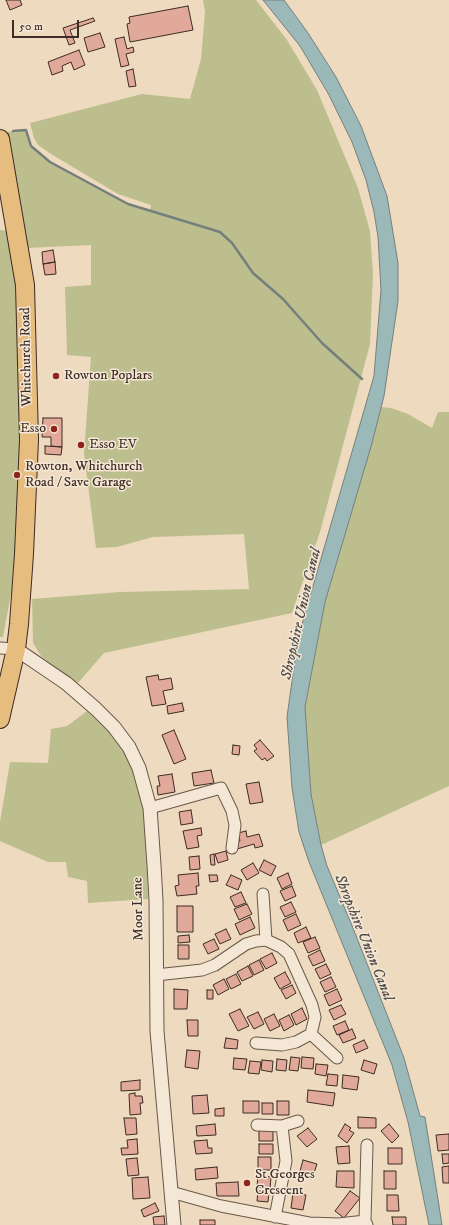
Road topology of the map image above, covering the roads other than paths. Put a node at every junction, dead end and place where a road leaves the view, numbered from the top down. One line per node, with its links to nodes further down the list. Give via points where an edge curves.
1 (0, 139): 2 (highway, Whitchurch Road, via 25,285 28,357 29,440 24,554)
2 (8, 649): 3 (highway, Whitchurch Road); 4 (street, Moor Lane, via 66,683 114,727 129,746 139,768)
3 (0, 719)
4 (150, 808): 5 (street, via 221,788 232,811 235,826); 8 (street, Moor Lane, via 156,900)
5 (232, 848)
6 (263, 894): 7 (street)
7 (266, 940): 8 (street, via 246,944 202,970); 9 (street, via 285,950 297,970 315,1017)
8 (156, 975): 16 (street, Moor Lane, via 158,1046)
9 (311, 1034): 10 (street, via 296,1042 282,1045); 11 (street)
10 (256, 1043)
11 (336, 1058)
12 (298, 1121): 14 (street)
13 (257, 1125): 14 (street)
14 (282, 1126): 17 (street, via 286,1161)
15 (367, 1145): 18 (street)
16 (171, 1192): 17 (street); 19 (street, Moor Lane)
17 (275, 1217): 18 (street, via 309,1223)
18 (366, 1223)
19 (174, 1225)

